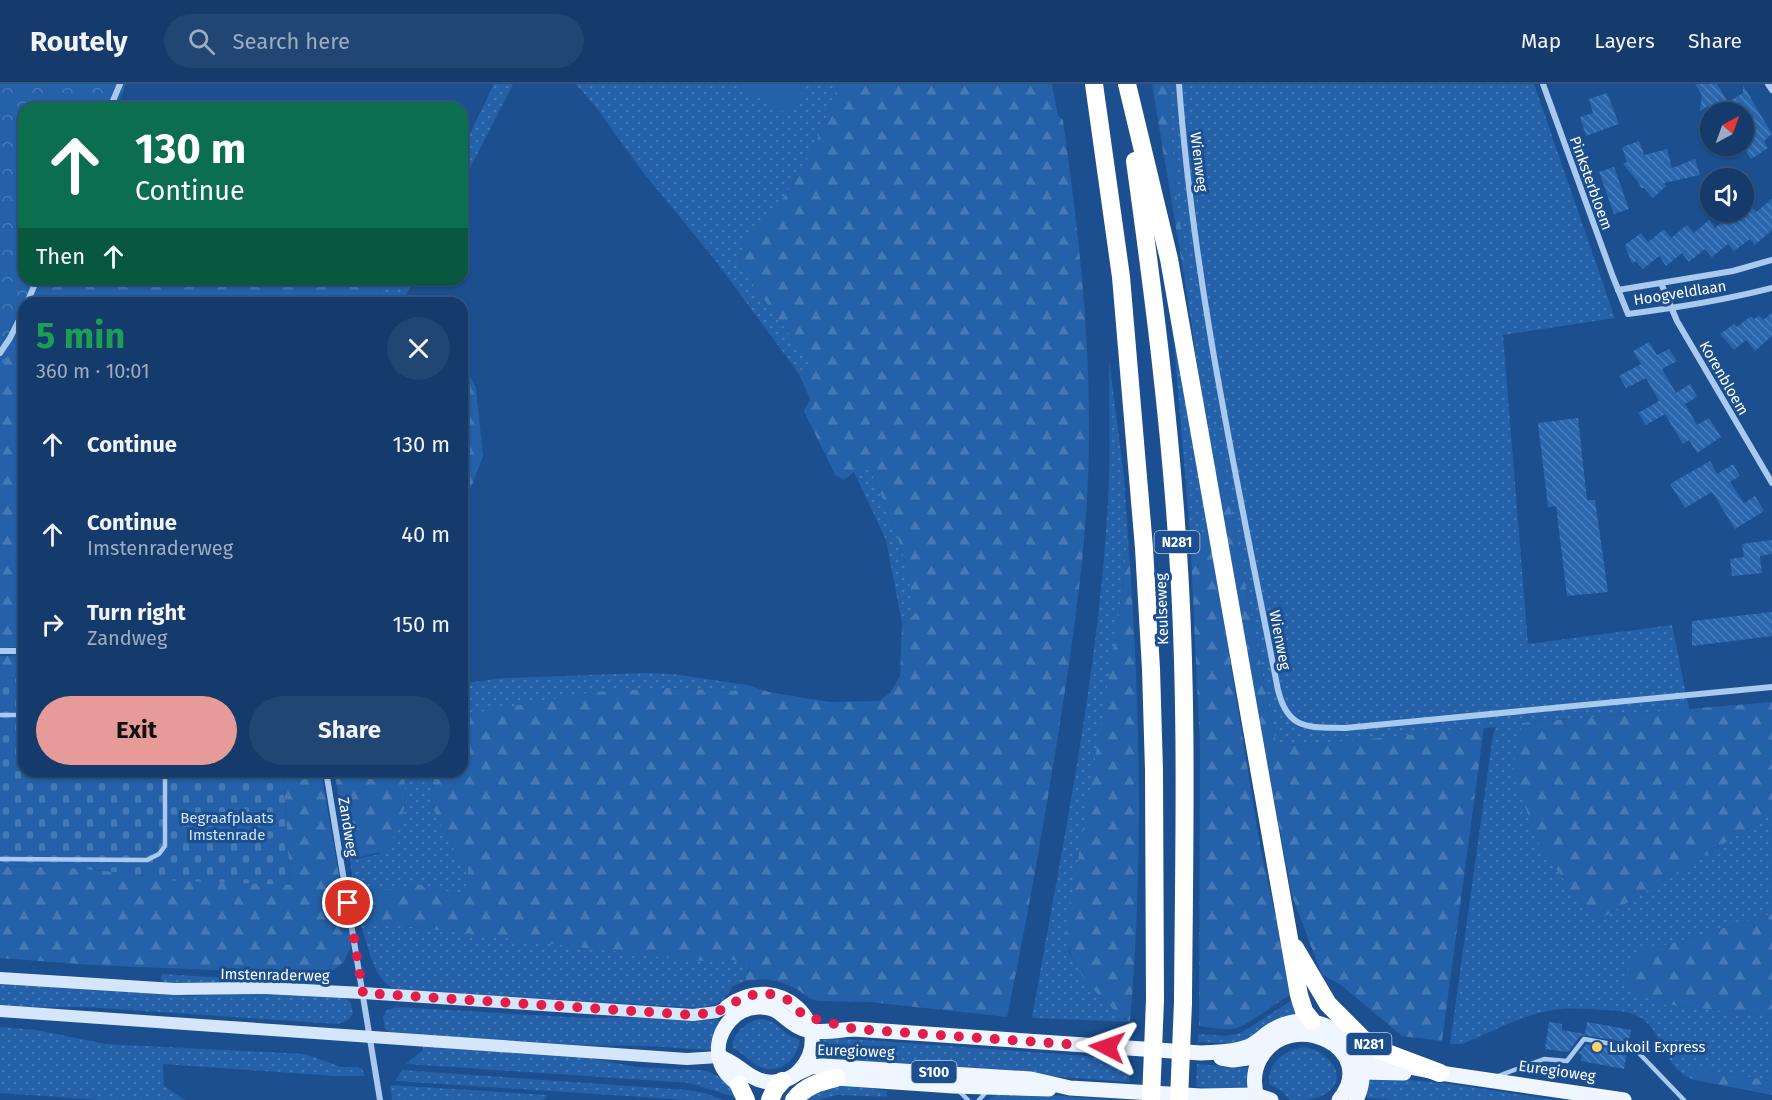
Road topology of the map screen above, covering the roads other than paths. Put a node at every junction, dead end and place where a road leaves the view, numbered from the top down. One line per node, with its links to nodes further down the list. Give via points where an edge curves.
1 (120, 84): 8 (street)
2 (1094, 84): 54 (highway, Keulseweg / N281, bridge, via 1121,277 1151,669 1155,1000)
3 (1125, 84): 25 (highway, N281, via 1169,259); 55 (highway, Keulseweg / N281, bridge, via 1167,417 1178,554 1184,771)
4 (1179, 84): 19 (street, Wienweg, via 1185,156 1225,418 1278,690 1290,717 1304,726 1345,728)
5 (1543, 84): 12 (street, Pinksterbloem)
6 (1768, 84): 7 (street)
7 (1772, 90)
8 (112, 102)
9 (1772, 260): 10 (street, Hoogveldlaan)
10 (1661, 283): 12 (street, Hoogveldlaan); 13 (street, Korenbloem)
11 (1772, 288): 13 (street, Hoogveldlaan)
12 (1618, 290): 13 (street, Hoogveldlaan, via 1628,314)
13 (1672, 308): 16 (street, Korenbloem)
14 (18, 322): 15 (street)
15 (0, 353)
16 (1772, 483)
17 (0, 651): 18 (street)
18 (18, 651)
19 (1772, 687)
20 (0, 715): 21 (lane)
21 (18, 715)
22 (165, 777): 24 (lane, via 165,846 147,860)
23 (327, 777): 27 (street, Zandweg)
24 (0, 859)
25 (1289, 939): 30 (highway, N281, via 1299,995); 38 (highway, N281, via 1328,1004 1366,1042)
26 (0, 978): 27 (street, Imstenraderweg, via 175,989 265,987)
27 (363, 993): 28 (street, Imstenraderweg, via 693,1015); 32 (street, Zandweg)
28 (727, 1007): 31 (main road, via 746,996 767,993 788,1000)
29 (0, 1011): 32 (street)
30 (1312, 1022): 33 (main road, via 1337,1032); 34 (main road, Euregioweg, via 1284,1024 1247,1047)
31 (807, 1023): 34 (main road, Euregioweg); 36 (main road, via 799,1027 777,1011 750,1008 734,1016 723,1031 718,1048); 39 (main road, via 809,1058)
32 (370, 1037): 36 (street); 49 (street, Zandweg)
33 (1356, 1052): 37 (main road); 38 (main road, Euregioweg, via 1368,1059)
34 (1201, 1053): 35 (main road, Euregioweg, via 1233,1060)
35 (1262, 1056): 37 (main road, via 1281,1039 1308,1034 1334,1044); 47 (main road, via 1254,1079)
36 (722, 1064): 39 (main road, S100, via 737,1064 757,1080 769,1082); 45 (main road)
37 (1355, 1069): 38 (main road, Euregioweg); 58 (main road); 59 (main road, via 1361,1088)
38 (1440, 1073): 41 (main road, Euregioweg)
39 (790, 1077): 44 (main road, Euregioweg / S100, via 823,1066 1031,1078); 50 (highway)
40 (836, 1078): 42 (main road, S100); 51 (highway, via 807,1087)
41 (1486, 1079): 48 (main road, Euregioweg); 60 (lane, Euregioweg, via 1545,1059 1567,1061 1584,1038 1634,1048)
42 (954, 1086): 43 (main road, S100); 52 (lane)
43 (990, 1087): 44 (main road, S100); 53 (lane)
44 (1070, 1088): 46 (main road, Euregioweg / S100)
45 (743, 1092)
46 (1201, 1096): 47 (main road, Euregioweg / S100); 56 (main road, Euregioweg / S100)
47 (1257, 1097): 57 (main road, S100)
48 (1614, 1099)
49 (380, 1100)
50 (770, 1100)
51 (794, 1100)
52 (968, 1100)
53 (979, 1100)
54 (1151, 1100)
55 (1179, 1100)
56 (1224, 1100)
57 (1271, 1100)
58 (1339, 1100)
59 (1356, 1100)
60 (1684, 1100)

